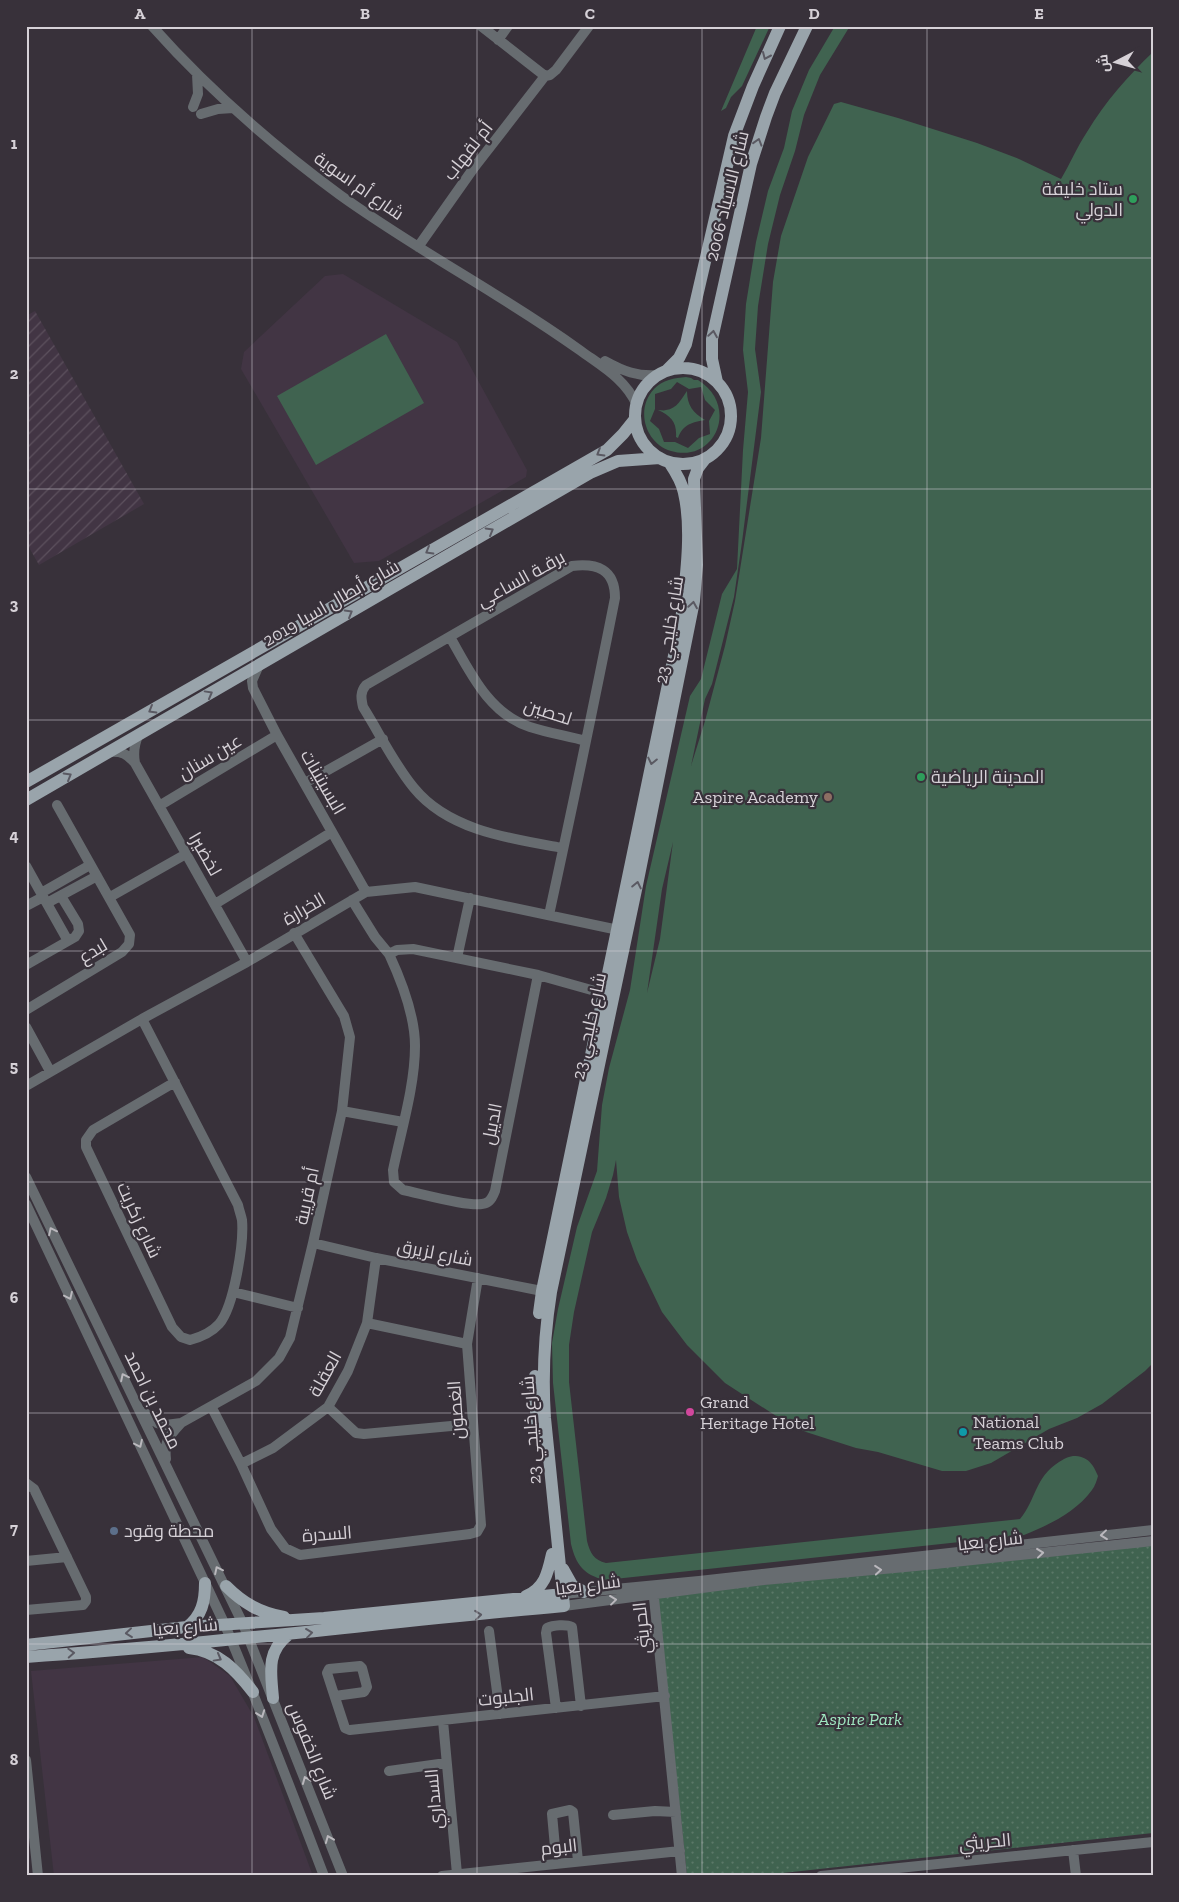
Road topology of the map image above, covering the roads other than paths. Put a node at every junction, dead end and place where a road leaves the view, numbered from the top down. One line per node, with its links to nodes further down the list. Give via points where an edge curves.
1 (152, 26): 8 (street, شارع أم اسوية)
2 (481, 26): 7 (street)
3 (508, 26): 7 (street)
4 (589, 26): 9 (street, أم لقهاب, via 556,70)
5 (780, 26): 13 (main road, شارع الاسياد 2006, one-way to 13, via 734,136 686,344 679,358)
6 (808, 26): 14 (main road, شارع الاسياد 2006, one-way to 6, via 712,339 751,164 772,101)
7 (498, 40): 9 (street)
8 (197, 74): 10 (street, شارع أم اسوية); 10 (street, via 197,111)
9 (546, 76): 11 (street, أم لقهاب, via 472,169)
10 (233, 108): 11 (street, شارع أم اسوية, via 312,174)
11 (418, 247): 12 (street, شارع أم اسوية)
12 (572, 342): 13 (street, شارع أم اسوية, via 624,371 644,376); 15 (street, شارع أم اسوية, via 617,377)
13 (662, 373): 14 (main road, via 680,368 693,369); 15 (main road, via 646,385)
14 (717, 382): 17 (main road, via 728,399 731,420 724,442)
15 (636, 405): 16 (main road)
16 (635, 419): 18 (main road, via 643,442); 30 (main road, شارع أبطال اسيا 2019, one-way to 30, via 606,450)
17 (705, 459): 18 (main road, via 687,464); 21 (main road, شارع خليجي 23, one-way to 17, via 694,601 697,564 694,479)
18 (664, 460): 20 (main road, شارع أبطال اسيا 2019, one-way to 18, via 603,466 618,461); 21 (main road, شارع خليجي 23, via 681,482 687,537)
19 (450, 637): 26 (street, برقـة الساعي, via 366,685 361,691 363,707); 27 (street, لحصين, via 481,691 496,706 529,727); 27 (street, برقـة الساعي, via 572,566 594,566 604,571 611,577 616,598)
20 (259, 665): 22 (main road, شارع أبطال اسيا 2019); 23 (street, via 252,681)
21 (674, 679): 50 (main road, شارع خليجي 23)
22 (230, 682): 23 (street, via 246,682); 24 (main road, شارع أبطال اسيا 2019, one-way to 22)
23 (253, 688): 25 (street, البسيتينات)
24 (139, 734): 28 (main road, شارع أبطال اسيا 2019); 29 (street, via 135,743)
25 (278, 735): 31 (street, البسيتينات); 34 (street, عين سنان)
26 (383, 739): 31 (street); 36 (street, برقـة الساعي, via 414,789 449,816 494,834)
27 (586, 741): 36 (street, برقـة الساعي)
28 (108, 752): 29 (street, via 128,754); 32 (main road, شارع أبطال اسيا 2019, one-way to 28)
29 (135, 763): 34 (street, لخضيرا)
30 (26, 782)
31 (305, 784): 35 (street, البسيتينات)
32 (26, 800)
33 (57, 805): 38 (street, لبدع)
34 (159, 806): 37 (street, لخضيرا)
35 (332, 832): 41 (street, البسيتينات); 47 (street)
36 (563, 848): 49 (street, برقـة الساعي)
37 (186, 854): 43 (street); 47 (street, لخضيرا)
38 (90, 865): 40 (street, لبدع); 44 (street)
39 (26, 866): 44 (street)
40 (96, 876): 42 (street); 43 (street, لبدع)
41 (366, 892): 45 (street, الخرارة, via 415,886); 46 (street, الخرارة)
42 (61, 896): 44 (street); 52 (street, via 78,924 79,931)
43 (110, 897): 59 (street, لبدع, via 130,935 129,944 122,952)
44 (44, 898): 48 (street); 52 (street)
45 (470, 898): 49 (street, الخرارة); 54 (street)
46 (352, 900): 51 (street, الخرارة); 53 (street, الديبل)
47 (215, 904): 55 (street, لخضيرا)
48 (26, 906)
49 (549, 915): 50 (street, الخرارة)
50 (622, 931): 72 (main road, شارع خليجي 23)
51 (294, 933): 55 (street, الخرارة); 65 (street, أم قريبة, via 344,1016 350,1037)
52 (68, 941): 56 (street)
53 (389, 954): 54 (street, via 414,949); 66 (street, الديبل, via 405,994 415,1044 413,1074)
54 (457, 958): 57 (street)
55 (248, 962): 60 (street, الخرارة)
56 (26, 965)
57 (538, 975): 58 (street); 66 (street, الديبل, via 495,1191 490,1200 485,1204 472,1204 403,1190 398,1186 394,1182 393,1170)
58 (595, 991)
59 (26, 1010)
60 (142, 1020): 62 (street, الخرارة); 63 (street, شارع زكريت)
61 (26, 1028): 62 (street)
62 (50, 1071): 64 (street, الخرارة)
63 (175, 1082): 73 (street, شارع زكريت, via 238,1205 242,1219); 73 (street, شارع زكريت, via 93,1130 86,1140 86,1147 172,1327 181,1337 190,1340 212,1332 221,1322)
64 (26, 1086)
65 (342, 1111): 66 (street); 69 (street, أم قريبة)
66 (402, 1122)
67 (26, 1177): 78 (street, محمد بن احمد, one-way to 67)
68 (28, 1211): 92 (street, محمد بن احمد, one-way to 92)
69 (314, 1243): 70 (street, شارع لزيرق); 74 (street, أم قريبة)
70 (376, 1258): 71 (street, شارع لزيرق); 75 (street, العقلة)
71 (478, 1278): 72 (street, شارع لزيرق); 76 (street, الغصون)
72 (547, 1291): 89 (main road, شارع خليجي 23, via 543,1359 545,1459)
73 (233, 1292): 74 (street)
74 (298, 1308): 79 (street, أم قريبة, via 290,1338 279,1358 256,1381)
75 (367, 1323): 76 (street); 77 (street, العقلة, via 348,1372)
76 (467, 1344): 81 (street, الغصون)
77 (328, 1407): 81 (street, via 356,1433 364,1434); 82 (street, العقلة, via 273,1448)
78 (139, 1408): 80 (street, أم قريبة, via 157,1424); 83 (street, محمد بن احمد)
79 (212, 1408): 80 (street, أم قريبة); 82 (street, السدرة)
80 (181, 1423): 83 (street, أم قريبة, via 164,1447)
81 (473, 1424): 86 (street, الغصون, via 482,1524 477,1532)
82 (242, 1464): 86 (street, السدرة, via 271,1529 285,1548 300,1555)
83 (167, 1465): 93 (street, محمد بن احمد, one-way to 83)
84 (26, 1484): 88 (street, via 34,1488)
85 (1153, 1530): 91 (street, شارع بعيا, one-way to 91)
86 (470, 1534)
87 (1153, 1541): 91 (street, شارع بعيا, one-way to 87)
88 (67, 1556): 90 (street); 98 (street, via 86,1597 83,1605)
89 (556, 1556): 95 (main road, via 572,1585); 96 (main road, via 543,1584); 97 (main road, شارع خليجي 23)
90 (26, 1561)
91 (852, 1568): 94 (street, شارع بعيا)
92 (205, 1583): 101 (street, محمد بن احمد); 102 (main road, via 200,1613)
93 (226, 1586): 99 (main road, via 256,1609); 100 (street, محمد بن احمد)
94 (654, 1590): 95 (street, شارع بعيا); 97 (street, شارع بعيا, one-way to 94); 112 (street, الحريثي)
95 (584, 1592): 97 (street, شارع بعيا)
96 (522, 1598): 97 (main road, شارع بعيا); 99 (main road, شارع بعيا)
97 (559, 1600): 104 (main road, شارع بعيا, one-way to 97)
98 (26, 1610)
99 (304, 1619): 100 (main road, شارع بعيا)
100 (244, 1624): 101 (main road, شارع بعيا); 105 (street, محمد بن احمد)
101 (225, 1625): 102 (main road, شارع بعيا); 106 (street, محمد بن احمد)
102 (187, 1627): 107 (main road, شارع بعيا, one-way to 107)
103 (489, 1631): 116 (street)
104 (288, 1635): 105 (main road, شارع بعيا); 113 (main road, via 277,1646 271,1660)
105 (250, 1638): 106 (main road, شارع بعيا); 113 (street, شارع الخفوس)
106 (231, 1640): 108 (main road, شارع بعيا); 110 (street, شارع الخفوس)
107 (26, 1645)
108 (171, 1645): 109 (main road, شارع بعيا, one-way to 108); 110 (main road, one-way to 110, via 204,1651 222,1660)
109 (28, 1658)
110 (253, 1692): 131 (street, شارع الخفوس, one-way to 131)
111 (335, 1696): 117 (street, الجلبوت, via 345,1728 350,1730)
112 (665, 1696): 114 (street, الجلبوت); 121 (street, الحريثي)
113 (273, 1698): 128 (street, شارع الخفوس, one-way to 113)
114 (581, 1706): 115 (street, الجلبوت); 115 (street, via 572,1627 550,1626 546,1633)
115 (556, 1708): 116 (street, الجلبوت)
116 (500, 1714): 117 (street, الجلبوت)
117 (443, 1721): 118 (street, السداري)
118 (446, 1763): 120 (street); 129 (street, السداري)
119 (27, 1766): 130 (street)
120 (389, 1771)
121 (676, 1809): 122 (street); 125 (street, الحريثي)
122 (613, 1815)
123 (1153, 1842): 126 (street, الحريثي)
124 (555, 1847): 127 (street, via 552,1814 570,1810 573,1812)
125 (680, 1850): 127 (street, البوم); 133 (street, الحريثي)
126 (1073, 1850): 134 (street, الحريثي); 135 (street)
127 (578, 1861): 129 (street, البوم)
128 (344, 1874)
129 (457, 1874): 132 (street, البوم)
130 (38, 1876)
131 (324, 1876)
132 (442, 1876)
133 (682, 1876)
134 (821, 1876)
135 (1076, 1876)

